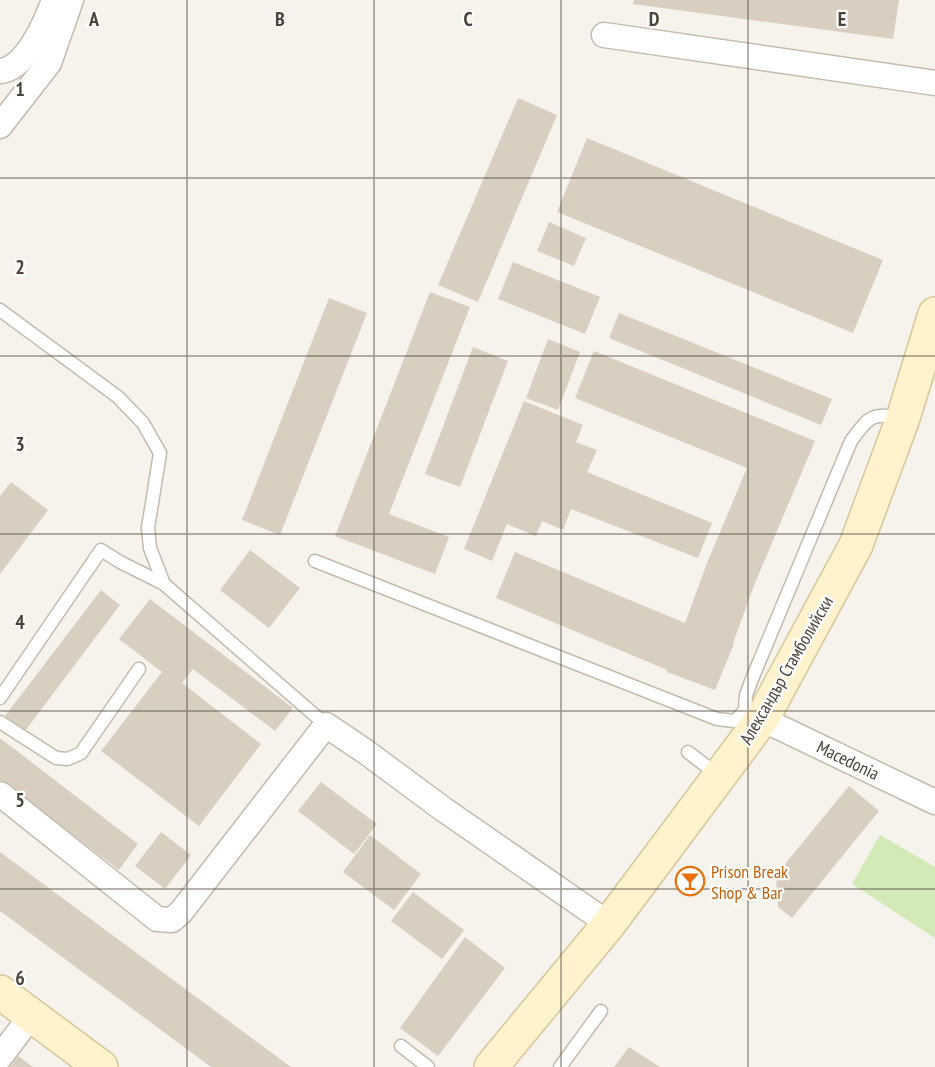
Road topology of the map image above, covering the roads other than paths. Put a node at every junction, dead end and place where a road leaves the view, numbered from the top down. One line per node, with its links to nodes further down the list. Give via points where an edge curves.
1 (54, 0): 4 (street, via 29,50 8,70)
2 (71, 0): 6 (street, via 49,63)
3 (604, 35): 5 (street)
4 (0, 71)
5 (935, 83)
6 (0, 126)
7 (0, 310): 11 (lane, via 118,397 143,423 160,453 148,528 150,548)
8 (935, 314): 9 (street, Александър Стамболийски)
9 (903, 418): 14 (street, Александър Стамболийски, via 856,545); 14 (lane, via 883,414 867,420 851,441 752,679)
10 (315, 561): 14 (lane, via 717,719 735,721)
11 (164, 584): 13 (lane, via 101,550); 16 (lane)
12 (139, 669): 15 (lane, via 81,753 68,759 56,758)
13 (0, 698)
14 (753, 715): 18 (street, Александър Стамболийски); 20 (street, Macedonia)
15 (0, 722)
16 (326, 725): 19 (street, via 172,920 158,920); 21 (street)
17 (688, 752): 18 (lane)
18 (720, 777): 21 (street, Александър Стамболийски)
19 (0, 794)
20 (935, 802)
21 (609, 924): 29 (street, Александър Стамболийски)
22 (0, 992): 24 (street)
23 (601, 1011): 30 (lane)
24 (31, 1016): 26 (street); 27 (street)
25 (400, 1046): 28 (lane)
26 (0, 1057)
27 (101, 1067)
28 (428, 1067)
29 (491, 1067)
30 (560, 1067)

